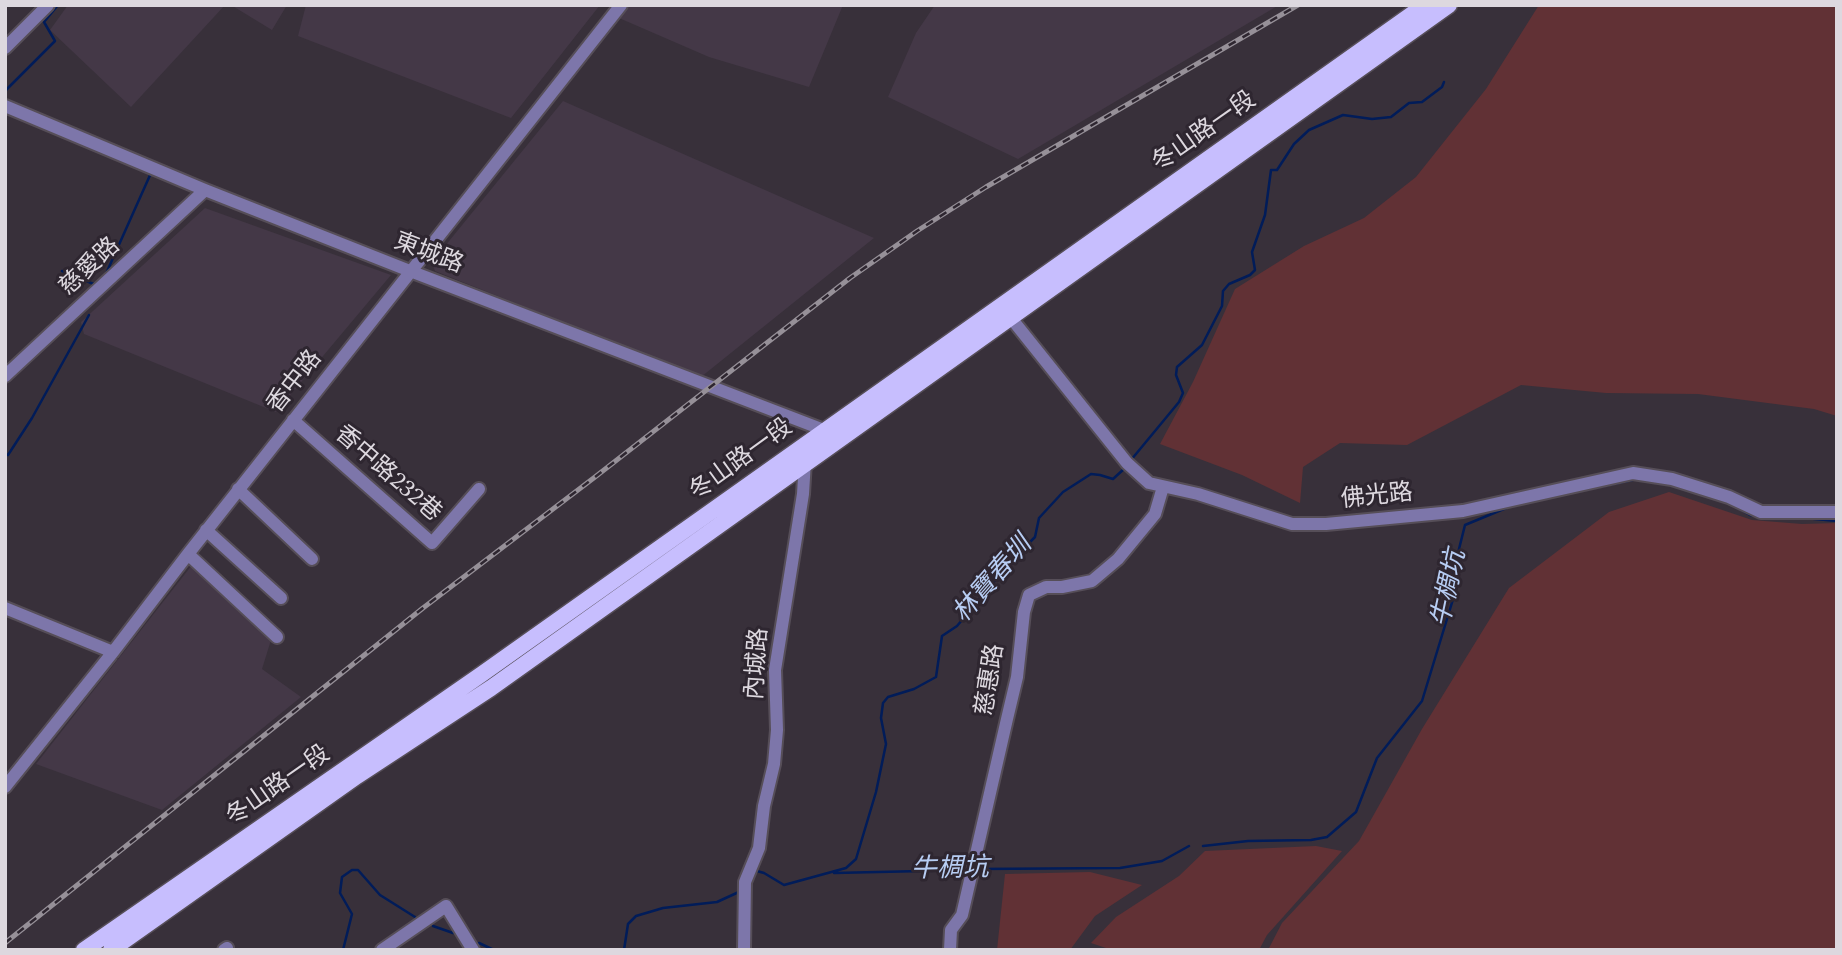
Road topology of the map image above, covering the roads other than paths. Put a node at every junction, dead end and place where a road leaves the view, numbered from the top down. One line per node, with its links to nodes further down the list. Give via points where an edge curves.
1 (48, 5): 5 (street)
2 (621, 5): 8 (street, 香中路)
3 (1425, 5): 9 (main road, 冬山路一段)
4 (1449, 5): 9 (main road, 冬山路一段)
5 (5, 48)
6 (5, 106): 7 (street, 東城路)
7 (205, 190): 8 (street, 東城路); 10 (street, 慈愛路)
8 (410, 271): 11 (street, 香中路); 12 (street, 東城路)
9 (1006, 310): 12 (main road, 冬山路一段); 14 (street, 佛光路, via 1128,463 1149,482)
10 (5, 376)
11 (293, 420): 15 (street, 香中路); 16 (street, 香中路232巷, via 432,542)
12 (829, 436): 13 (main road, 冬山路一段)
13 (802, 455): 25 (main road, 冬山路一段); 31 (street, 內城路, via 803,494 775,670 774,764 759,848 744,888)
14 (1163, 487): 17 (street, 佛光路, via 1292,524 1463,511 1633,473 1672,479 1761,512); 32 (street, 慈惠路, via 1155,514 1118,559 1092,581 1046,587 1029,595 1017,677 962,915 951,930)
15 (239, 489): 18 (street, 香中路); 20 (street)
16 (479, 489)
17 (1837, 512)
18 (206, 530): 19 (street, 香中路); 21 (street)
19 (188, 554): 23 (street); 24 (street, 香中路)
20 (312, 559)
21 (281, 598)
22 (5, 608): 24 (street)
23 (277, 637)
24 (113, 652): 26 (street, 香中路)
25 (354, 771): 27 (main road, 冬山路一段); 28 (main road, 冬山路一段)
26 (5, 787)
27 (83, 950)
28 (111, 950)
29 (382, 950): 30 (street, via 446,906)
30 (473, 950)
31 (744, 950)
32 (950, 950)

